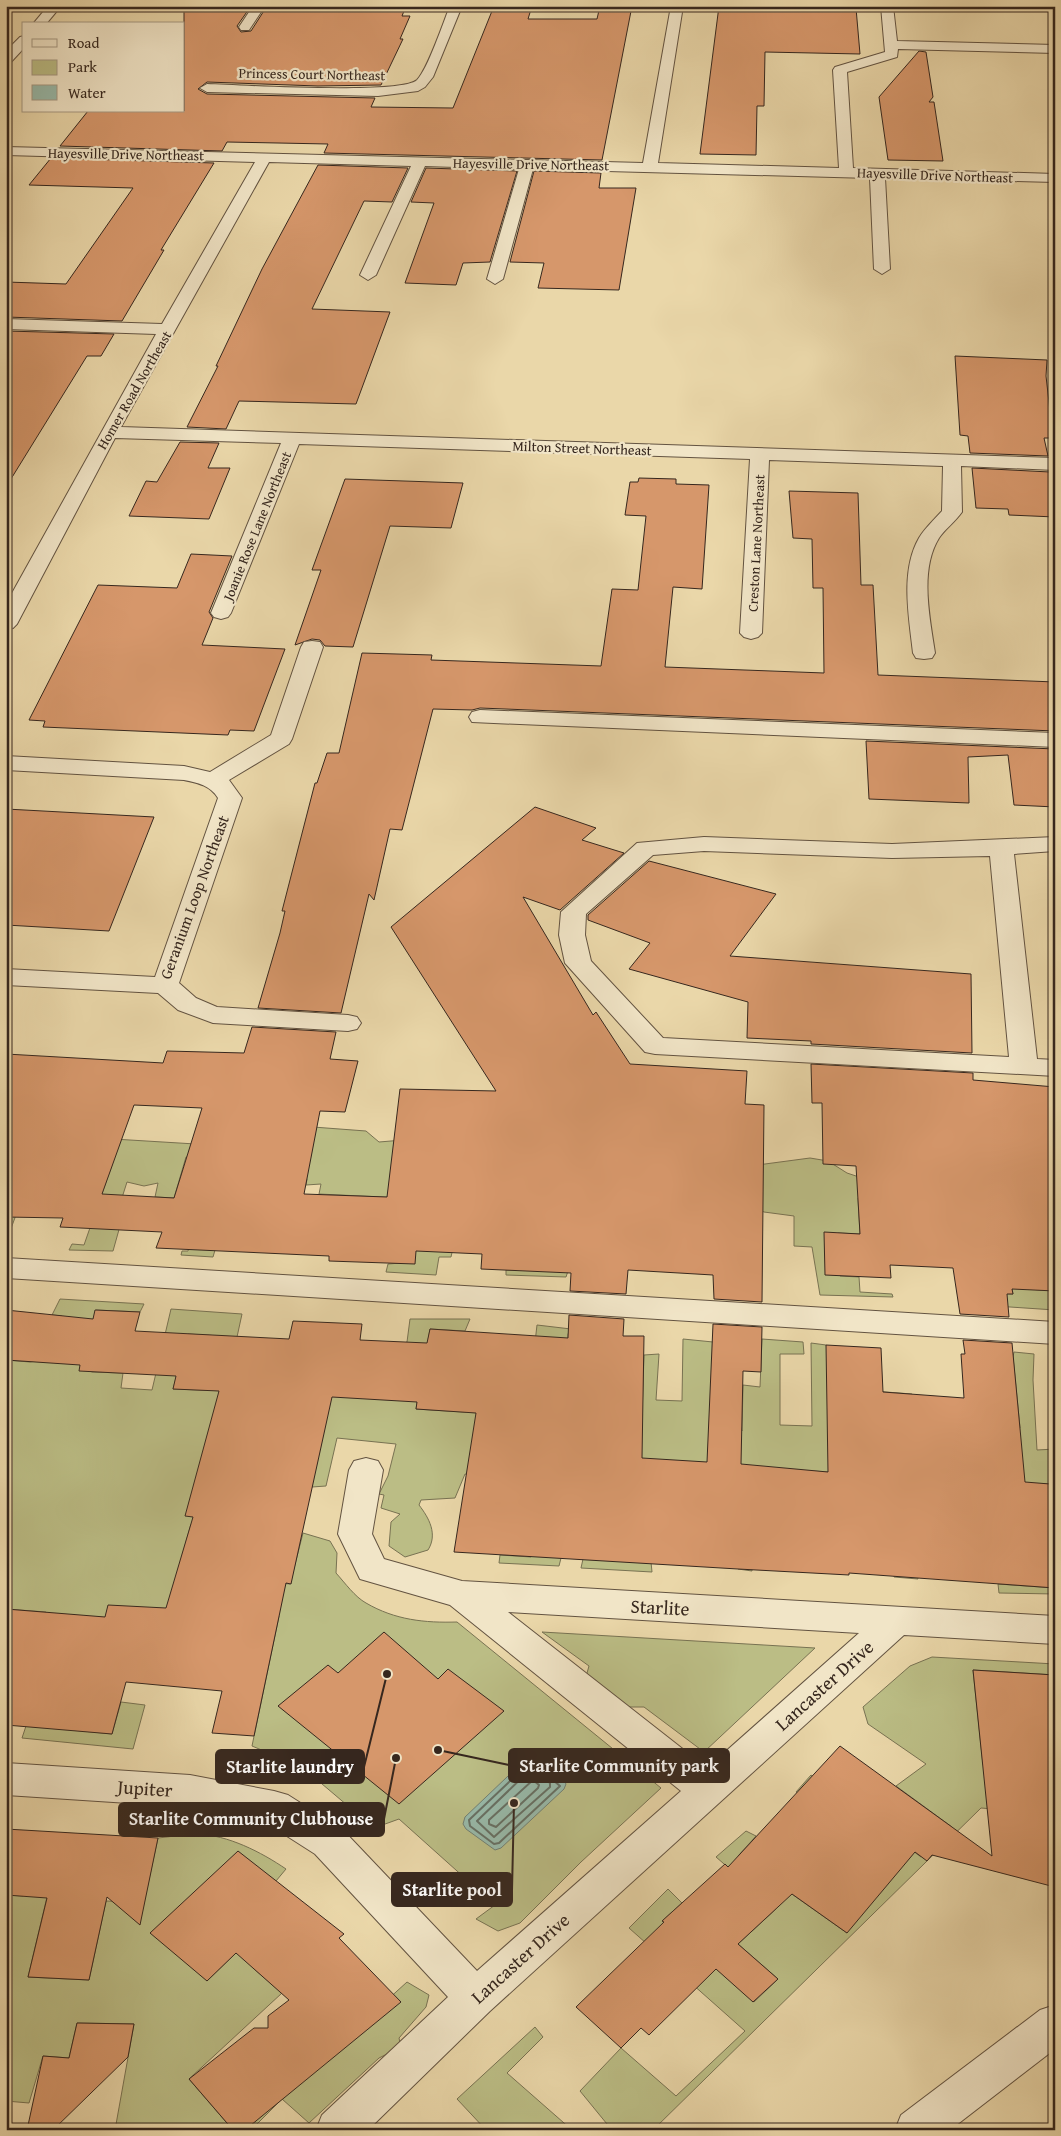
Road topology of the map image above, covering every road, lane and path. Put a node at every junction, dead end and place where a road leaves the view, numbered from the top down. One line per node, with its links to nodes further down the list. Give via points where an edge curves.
1 (55, 6): 6 (street)
2 (258, 6): 7 (street)
3 (456, 6): 12 (street, Princess Court Northeast, via 426,77 413,88 378,92)
4 (678, 6): 17 (street)
5 (887, 6): 9 (street)
6 (41, 22)
7 (245, 27)
8 (22, 42): 11 (street)
9 (891, 45): 10 (street); 18 (street, via 892,54 840,70)
10 (1055, 49)
11 (6, 59)
12 (207, 88)
13 (6, 150): 14 (street, Hayesville Drive Northeast)
14 (265, 157): 15 (street, Hayesville Drive Northeast); 25 (street, Homer Road Northeast)
15 (420, 161): 16 (street, Hayesville Drive Northeast); 22 (street)
16 (527, 164): 17 (street, Hayesville Drive Northeast); 23 (street)
17 (650, 167): 18 (street, Hayesville Drive Northeast)
18 (846, 172): 19 (street, Hayesville Drive Northeast)
19 (877, 173): 20 (street, Hayesville Drive Northeast); 21 (street)
20 (1055, 178)
21 (882, 270)
22 (368, 275)
23 (495, 279)
24 (6, 324): 25 (street)
25 (169, 329): 26 (street, Homer Road Northeast)
26 (109, 432): 27 (street, Milton Street Northeast); 32 (street, Homer Road Northeast)
27 (292, 438): 28 (street, Milton Street Northeast); 31 (street, Joanie Rose Lane Northeast)
28 (760, 454): 29 (street, Milton Street Northeast); 33 (street, Creston Lane Northeast)
29 (952, 461): 30 (street, Milton Street Northeast); 35 (street, via 952,512 929,537 920,560 919,608)
30 (1055, 464)
31 (221, 613)
32 (6, 624)
33 (751, 633)
34 (312, 647): 39 (street, via 281,739)
35 (924, 653)
36 (480, 717): 37 (street)
37 (1055, 740)
38 (6, 763): 39 (street, via 184,772)
39 (213, 780): 43 (street, Geranium Loop Northeast, via 230,798)
40 (1055, 844): 41 (street)
41 (1001, 848): 45 (street); 45 (street, via 892,851 704,844 646,848 574,912 572,935 578,963 655,1046)
42 (6, 977): 43 (street, Geranium Loop Northeast)
43 (165, 986): 44 (street, via 187,1004 213,1016)
44 (348, 1023)
45 (1024, 1066): 46 (street)
46 (1055, 1068)
47 (6, 1268): 48 (street)
48 (1055, 1333)
49 (366, 1470): 50 (street, Starlite, via 355,1534 372,1569)
50 (462, 1595): 51 (street, Starlite); 54 (street)
51 (896, 1620): 52 (street, Starlite); 54 (street, Lancaster Drive)
52 (1055, 1630)
53 (6, 1779): 55 (street, Jupiter, via 190,1791 274,1808 329,1842)
54 (706, 1789): 55 (street, Lancaster Drive)
55 (476, 1998): 57 (street, Lancaster Drive)
56 (1055, 2024): 58 (street)
57 (336, 2130)
58 (916, 2130)

